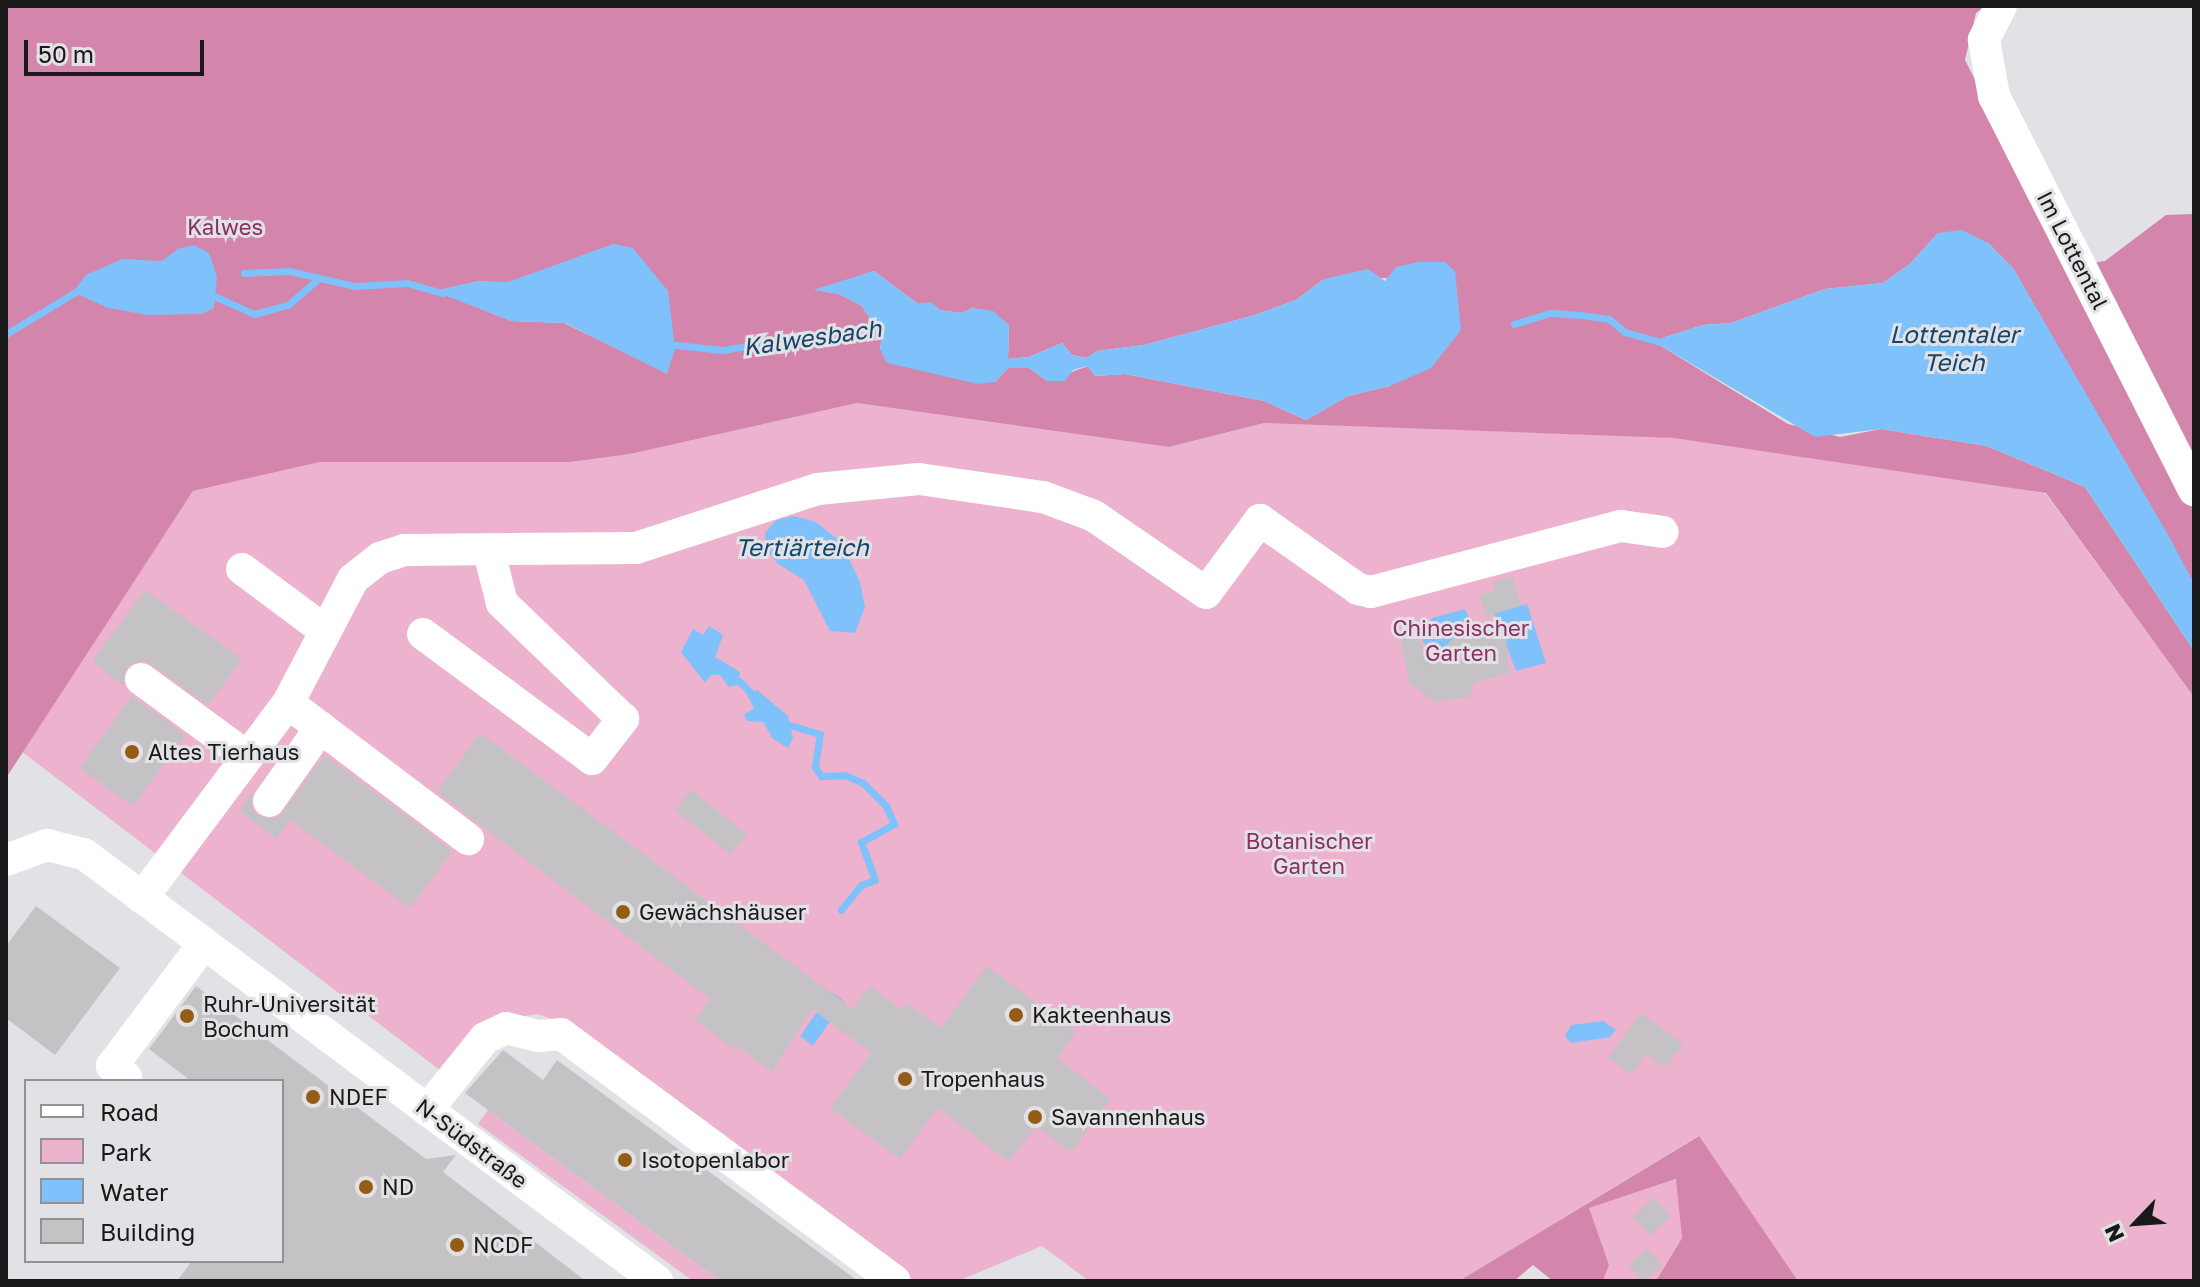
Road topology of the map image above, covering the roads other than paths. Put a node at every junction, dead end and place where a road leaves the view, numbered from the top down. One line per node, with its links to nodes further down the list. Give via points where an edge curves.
1 (1995, 8): 2 (street, Im Lottental, via 1983,54 1994,96)
2 (2194, 490)
3 (1663, 532): 4 (street, via 1621,526 1371,592 1358,589 1260,520 1206,593 1094,516 1043,497 919,479 818,489 636,548)
4 (489, 552): 6 (street, via 404,550 380,558 353,579); 7 (street, via 502,603 623,719 592,759)
5 (242, 569): 6 (street)
6 (324, 630): 9 (street)
7 (423, 634)
8 (141, 679): 11 (street)
9 (288, 703): 10 (street); 11 (street)
10 (321, 727): 12 (street); 13 (street)
11 (247, 757): 15 (street)
12 (269, 801)
13 (468, 839)
14 (6, 860): 15 (street, N-Südstraße, via 26,849 64,846 84,854)
15 (142, 898): 16 (street, N-Südstraße)
16 (203, 945): 17 (street, via 112,1066); 18 (street, N-Südstraße)
17 (126, 1077)
18 (427, 1110): 19 (street, N-Südstraße); 20 (street, via 485,1038 506,1028 539,1036 561,1034)
19 (657, 1281)
20 (895, 1281)

